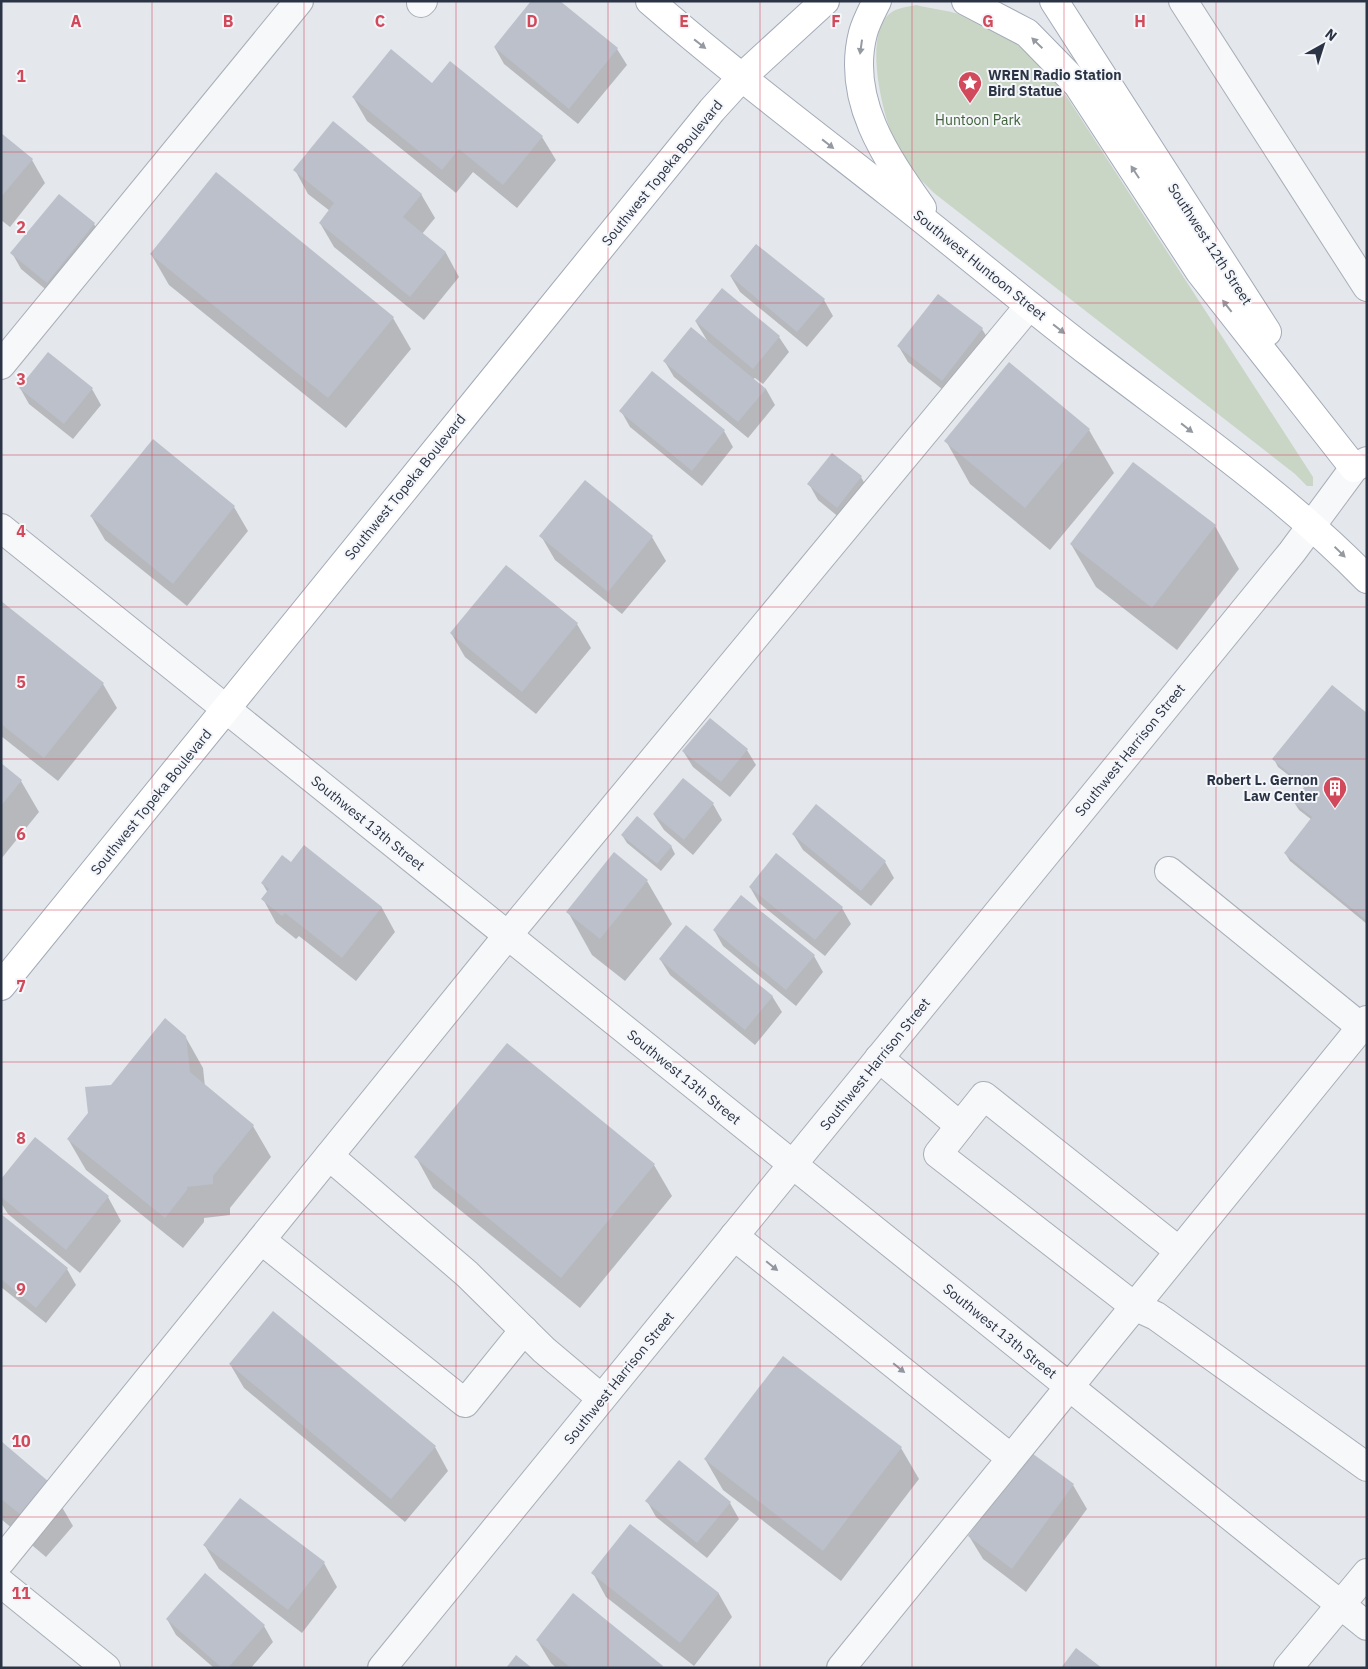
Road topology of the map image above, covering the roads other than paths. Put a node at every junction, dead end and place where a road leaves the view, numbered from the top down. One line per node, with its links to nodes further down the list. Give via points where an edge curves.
1 (299, 1): 12 (street)
2 (650, 1): 8 (main road, Southwest Huntoon Street, one-way to 8)
3 (877, 1): 9 (main road, one-way to 9, via 863,32 858,77 868,117 881,146)
4 (966, 1): 13 (main road, one-way to 4, via 1200,272 1078,85 1027,33)
5 (1054, 1): 13 (main road, Southwest 12th Street)
6 (1183, 1): 10 (street)
7 (827, 2): 8 (main road, Southwest Topeka Boulevard)
8 (742, 77): 9 (main road, Southwest Huntoon Street, one-way to 9); 17 (main road, Southwest Topeka Boulevard)
9 (939, 232): 11 (main road, Southwest Huntoon Street)
10 (1367, 287)
11 (1029, 306): 14 (main road, Southwest Huntoon Street, one-way to 14); 19 (street)
12 (1, 365)
13 (1363, 472): 14 (street, Southwest Harrison Street)
14 (1312, 526): 16 (main road, one-way to 16); 22 (street, Southwest Harrison Street)
15 (1, 528): 17 (street, Southwest 13th Street)
16 (1367, 579)
17 (226, 709): 19 (street, Southwest 13th Street); 20 (main road, Southwest Topeka Boulevard)
18 (1169, 871): 21 (street)
19 (508, 935): 24 (street); 25 (street, Southwest 13th Street)
20 (1, 986)
21 (1364, 1023): 28 (street)
22 (879, 1058): 23 (street); 25 (street, Southwest Harrison Street)
23 (960, 1126): 28 (street, via 984,1096); 29 (street, via 938,1154)
24 (329, 1156): 27 (street); 30 (street, via 467,1274)
25 (792, 1164): 26 (street, Southwest Harrison Street); 31 (street, Southwest 13th Street)
26 (734, 1236): 32 (street, Southwest Harrison Street); 33 (street, one-way to 33)
27 (261, 1240): 30 (street, via 465,1403); 35 (street)
28 (1178, 1251): 29 (street)
29 (1134, 1306): 31 (street); 34 (street, via 1156,1316)
30 (524, 1330): 32 (street)
31 (1069, 1387): 33 (street); 38 (street, Southwest 13th Street)
32 (602, 1398): 41 (street, Southwest Harrison Street)
33 (1011, 1458): 42 (street)
34 (1367, 1467)
35 (1, 1561)
36 (1367, 1573): 38 (street)
37 (1, 1583): 40 (street)
38 (1340, 1605): 39 (street, Southwest 13th Street); 43 (street)
39 (1367, 1626)
40 (106, 1668)
41 (382, 1668)
42 (841, 1668)
43 (1288, 1668)

